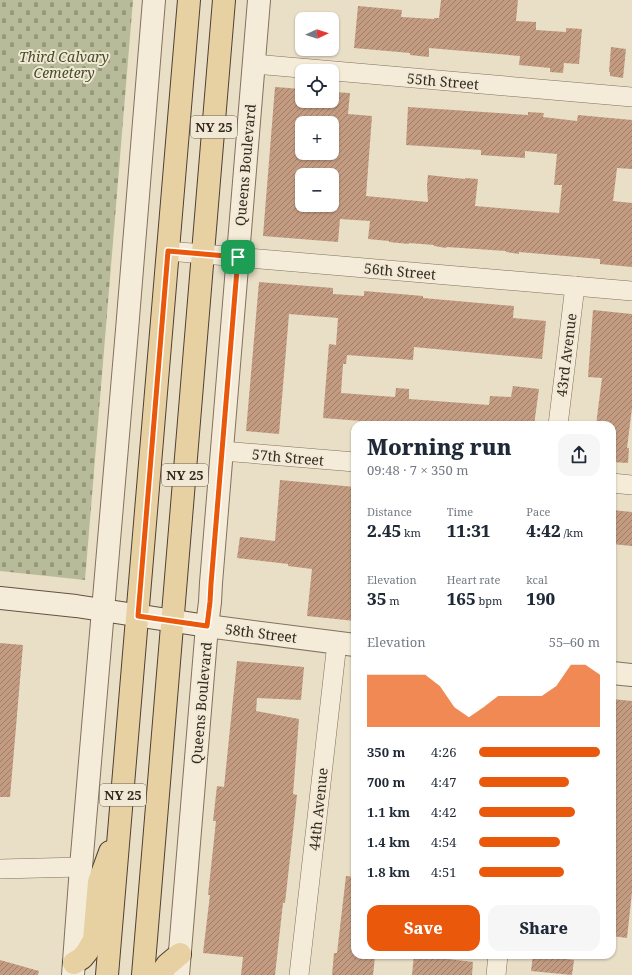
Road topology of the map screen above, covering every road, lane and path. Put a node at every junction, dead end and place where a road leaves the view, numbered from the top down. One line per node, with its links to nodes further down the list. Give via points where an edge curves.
1 (154, 0): 18 (street)
2 (189, 0): 7 (main road, NY 25)
3 (224, 0): 8 (main road, NY 25)
4 (259, 0): 5 (street, Queens Boulevard)
5 (254, 64): 6 (street, 55th Street); 9 (street, Queens Boulevard)
6 (632, 97)
7 (168, 251): 8 (street, 56th Street); 19 (main road, NY 25)
8 (203, 254): 9 (street, 56th Street); 20 (main road, NY 25)
9 (238, 257): 10 (street, 56th Street); 13 (street, Queens Boulevard)
10 (575, 286): 11 (street, 56th Street); 12 (street, 43rd Avenue)
11 (632, 290)
12 (558, 421)
13 (222, 451): 14 (street, 57th Street); 21 (street, Queens Boulevard)
14 (351, 462)
15 (616, 483): 16 (street)
16 (632, 485)
17 (0, 598): 18 (street, 58th Street)
18 (103, 611): 19 (street, 58th Street); 26 (street)
19 (138, 616): 20 (street, 58th Street); 25 (main road, NY 25)
20 (173, 621): 21 (street, 58th Street); 32 (main road, NY 25)
21 (207, 626): 22 (street, 58th Street); 28 (street, Queens Boulevard)
22 (346, 644): 35 (street, 44th Avenue)
23 (616, 673): 24 (street)
24 (632, 675)
25 (120, 825): 30 (main road, via 99,882 94,940); 31 (main road, NY 25)
26 (81, 867): 27 (street); 30 (street)
27 (0, 869)
28 (180, 954): 33 (main road, via 166,965); 34 (street, Queens Boulevard)
29 (498, 959): 36 (street)
30 (73, 969)
31 (107, 975)
32 (143, 975)
33 (160, 975)
34 (178, 975)
35 (299, 975)
36 (496, 975)

